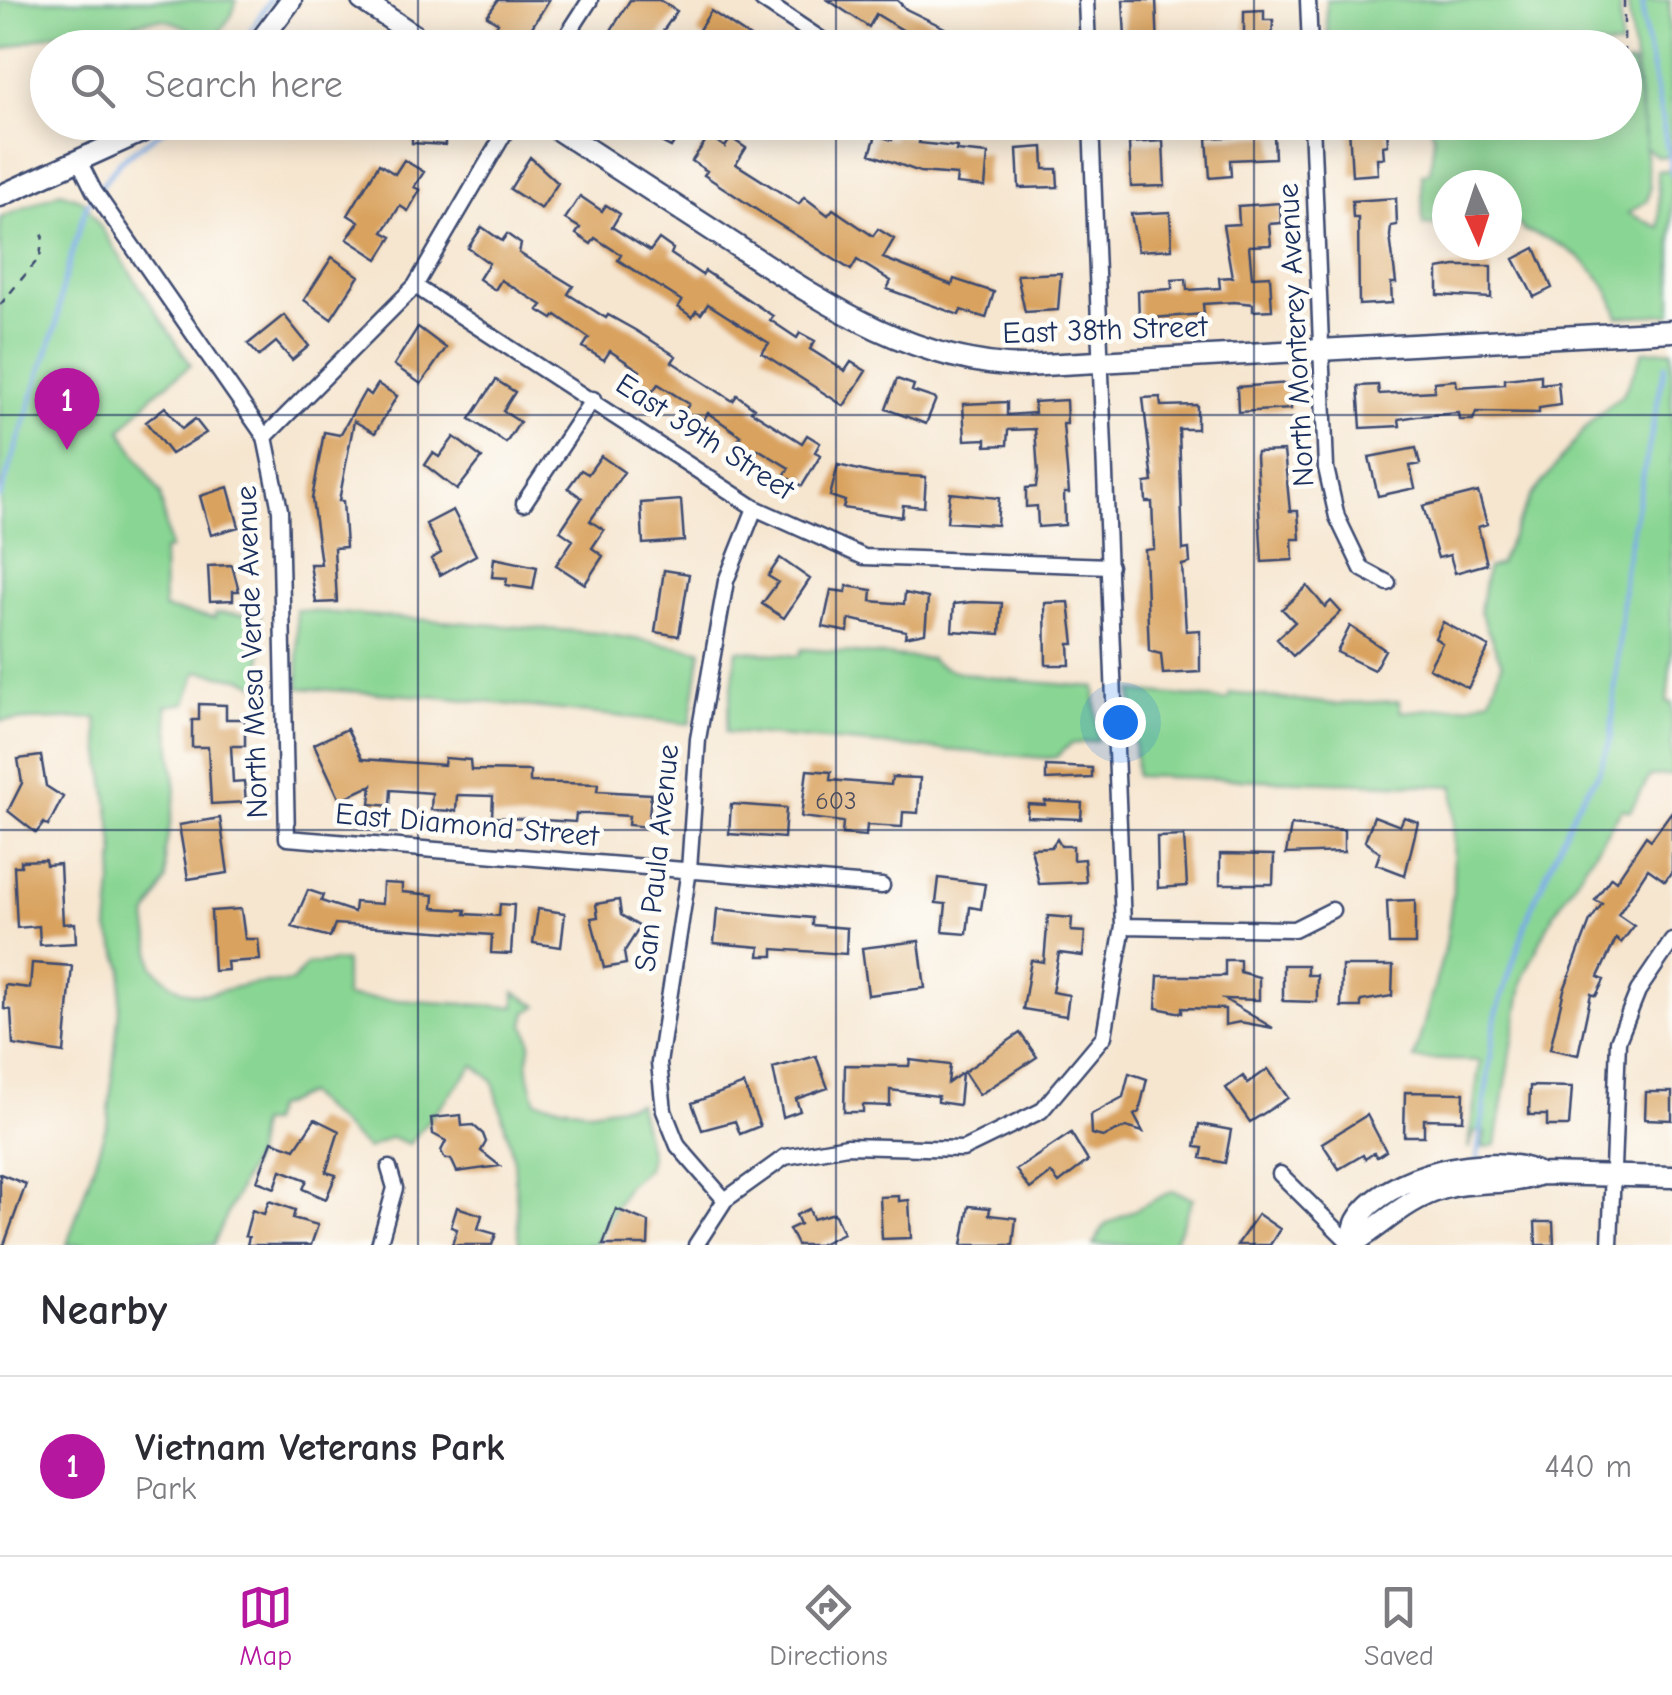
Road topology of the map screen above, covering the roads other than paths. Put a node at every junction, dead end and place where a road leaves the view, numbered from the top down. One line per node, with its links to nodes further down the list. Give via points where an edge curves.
1 (291, 0): 7 (street)
2 (362, 0): 8 (street)
3 (590, 0): 9 (street)
4 (762, 0): 10 (street)
5 (1086, 0): 11 (street)
6 (1308, 0): 12 (street)
7 (268, 30)
8 (406, 30)
9 (571, 30)
10 (807, 30)
11 (1087, 30)
12 (1309, 30)
13 (123, 140): 18 (street)
14 (500, 140): 20 (street)
15 (574, 140): 23 (street, East 38th Street, via 832,307 895,340 994,365)
16 (1092, 140): 23 (street)
17 (1313, 140): 22 (street, North Monterey Avenue)
18 (79, 160): 19 (street); 25 (street, North Mesa Verde Avenue)
19 (0, 196)
20 (415, 286): 24 (street, East 39th Street); 25 (street)
21 (1672, 331): 22 (street, East 38th Street)
22 (1320, 350): 23 (street, East 38th Street); 29 (street, North Monterey Avenue, via 1326,468 1336,517 1362,569)
23 (1102, 362): 28 (street)
24 (593, 398): 26 (street); 27 (street, East 39th Street)
25 (266, 437): 30 (street, North Mesa Verde Avenue, via 280,510)
26 (524, 503)
27 (754, 508): 28 (street, East 39th Street, via 864,557); 31 (street, San Paula Avenue, via 726,581 698,739)
28 (1110, 566): 34 (street)
29 (1388, 583)
30 (287, 838): 31 (street, East Diamond Street)
31 (689, 870): 32 (street, East Diamond Street); 40 (street, San Paula Avenue, via 659,1063 664,1111 678,1146)
32 (882, 886)
33 (1332, 910): 34 (street, via 1294,929)
34 (1123, 926): 40 (street, via 1104,1036 1042,1111 962,1148 847,1146 785,1157)
35 (1672, 942): 38 (street, via 1638,991 1618,1041)
36 (389, 1168): 42 (street, via 394,1188)
37 (1280, 1174): 41 (street)
38 (1610, 1175): 39 (street); 41 (street, via 1540,1174 1523,1164 1431,1173 1380,1198 1357,1220); 44 (street)
39 (1672, 1177)
40 (724, 1200): 43 (street)
41 (1350, 1244)
42 (379, 1245)
43 (696, 1245)
44 (1610, 1245)

